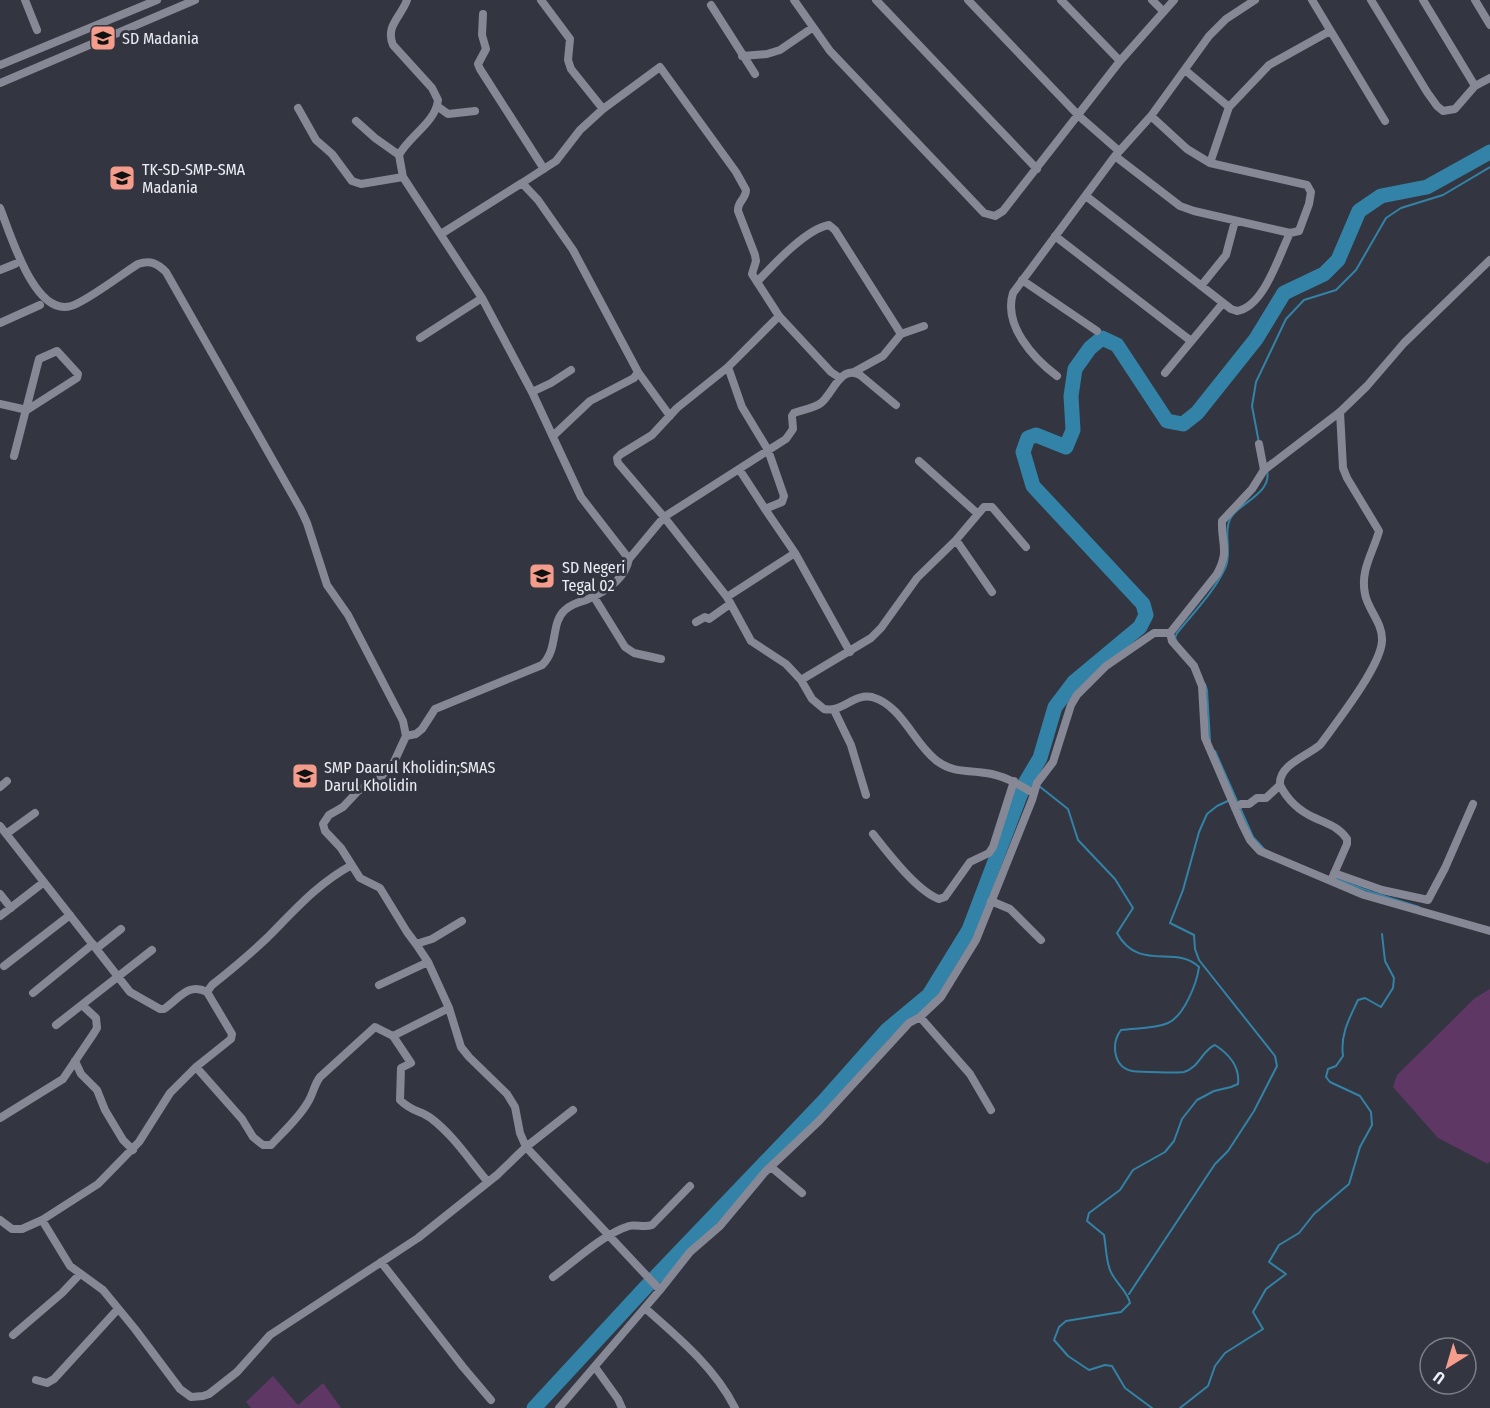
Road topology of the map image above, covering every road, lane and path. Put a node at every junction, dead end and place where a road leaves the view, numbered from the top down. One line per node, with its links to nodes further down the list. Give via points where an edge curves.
1 (25, 0): 22 (street)
2 (157, 0): 24 (street)
3 (195, 0): 25 (street)
4 (407, 0): 34 (street, via 390,37 432,88)
5 (541, 0): 37 (street, via 570,39 571,69)
6 (794, 0): 21 (street)
7 (876, 0): 47 (street)
8 (968, 0): 39 (street)
9 (1061, 0): 27 (street)
10 (1152, 0): 18 (street)
11 (1174, 0): 18 (street)
12 (1255, 0): 29 (street, via 1226,19)
13 (1312, 0): 23 (street)
14 (1371, 0): 33 (street, via 1443,111 1455,109)
15 (1423, 0): 33 (street)
16 (1475, 0): 20 (street)
17 (711, 5): 26 (street)
18 (1163, 11): 27 (street)
19 (483, 14): 46 (street, via 486,49 478,64)
20 (1490, 26)
21 (812, 28): 26 (street, via 780,50); 47 (street, via 984,213 999,215)
22 (37, 30)
23 (1330, 31): 35 (street, via 1269,65); 42 (street)
24 (69, 36): 25 (street); 28 (street)
25 (75, 52): 32 (street)
26 (742, 56): 30 (street)
27 (1120, 61): 39 (street)
28 (0, 65)
29 (1185, 70): 35 (street); 40 (street)
30 (755, 74)
31 (1490, 78): 33 (street)
32 (0, 83)
33 (1475, 86)
34 (437, 106): 38 (street, via 448,114); 44 (street)
35 (1229, 107): 45 (street)
36 (298, 108): 48 (street, via 316,140 352,181 361,184)
37 (603, 109): 46 (street, via 580,130 565,152); 60 (street, via 660,67 746,190 738,211 755,255 752,274)
38 (475, 111)
39 (1079, 116): 43 (street); 47 (street)
40 (1151, 116): 43 (street); 45 (street, via 1187,149)
41 (356, 121): 44 (street)
42 (1385, 121)
43 (1117, 154): 50 (street); 52 (street, via 1180,206)
44 (399, 155): 48 (street)
45 (1210, 163): 53 (street, via 1307,185 1311,192 1302,225)
46 (544, 169): 49 (street)
47 (1037, 169)
48 (404, 177): 54 (street)
49 (522, 183): 54 (street); 74 (street, via 573,250)
50 (1086, 196): 55 (street); 61 (street)
51 (0, 208): 108 (street, via 27,276 55,305 76,304 145,261 166,272 301,510 327,585 348,615 403,721)
52 (1235, 221): 53 (street); 61 (street, via 1226,255)
53 (1290, 233): 63 (street, via 1260,294 1241,311)
54 (441, 234): 62 (street)
55 (1055, 236): 59 (street); 71 (street)
56 (1490, 260): 83 (street)
57 (15, 264): 58 (street)
58 (0, 270)
59 (1022, 280): 68 (street); 77 (street, via 1013,293 1013,316 1025,345)
60 (757, 282): 65 (street); 69 (street, via 785,253 829,225)
61 (1201, 286): 63 (street)
62 (482, 298): 70 (street); 79 (street)
63 (1224, 303): 71 (street)
64 (40, 304): 66 (street)
65 (779, 316): 72 (street); 78 (street)
66 (0, 323)
67 (924, 326): 69 (street)
68 (1096, 331)
69 (901, 334): 75 (street, via 883,356)
70 (420, 338)
71 (1191, 341): 76 (street)
72 (728, 367): 84 (street); 87 (street, via 742,407)
73 (571, 370): 79 (street)
74 (638, 372): 84 (street); 85 (street, via 634,378 590,401)
75 (854, 372): 78 (street); 81 (street)
76 (1166, 373)
77 (1058, 376)
78 (840, 378): 87 (street, via 819,404 794,413 791,434)
79 (532, 392): 85 (street)
80 (0, 404): 82 (street)
81 (896, 405)
82 (27, 410): 82 (street, via 78,376 57,351 39,359); 88 (street)
83 (1340, 412): 90 (street); 110 (street, via 1343,468 1379,531 1364,579 1382,644 1365,680 1320,745 1282,772)
84 (670, 416): 94 (street, via 652,435 617,460)
85 (553, 436): 98 (street, via 581,497)
86 (1259, 444): 90 (street)
87 (768, 450): 91 (street); 92 (street, via 784,497 782,502)
88 (14, 456)
89 (919, 461): 93 (street)
90 (1266, 468): 103 (street, via 1222,521 1226,549 1223,563)
91 (739, 469): 92 (street); 94 (street)
92 (765, 509): 97 (street)
93 (978, 514): 95 (street); 96 (street, via 984,507 992,507)
94 (664, 517): 98 (street); 101 (street)
95 (956, 540): 99 (street); 104 (street, via 917,579 872,638)
96 (1026, 547)
97 (795, 553): 101 (street); 104 (street)
98 (629, 559): 100 (street, via 620,579)
99 (992, 592)
100 (594, 597): 105 (street, via 625,647); 108 (street, via 569,606 561,614 551,656 542,665 435,709 422,729)
101 (728, 601): 102 (street, via 709,619); 106 (street, via 751,641 786,664)
102 (696, 622)
103 (1170, 633): 111 (street, via 1154,633 1106,666 1077,695 1053,762); 114 (street, via 1172,641 1194,666 1202,686 1205,738)
104 (850, 652): 106 (street)
105 (661, 659)
106 (801, 680): 107 (street, via 820,707)
107 (834, 710): 109 (street, via 863,697 879,700 897,714 938,762 960,772 987,773); 112 (street, via 851,745)
108 (406, 736): 119 (street, via 394,762 381,777 357,791 325,819 325,831)
109 (1014, 781): 111 (street); 118 (street, via 993,847 970,862 945,897 939,899 927,892)
110 (1280, 786): 114 (street, via 1266,798); 120 (street, via 1296,806 1338,829 1347,839)
111 (1033, 793): 123 (street)
112 (866, 795)
113 (1473, 804): 120 (street, via 1428,900)
114 (1238, 806): 120 (street, via 1250,840 1260,851)
115 (35, 813): 117 (street)
116 (0, 826): 117 (street)
117 (6, 834): 121 (street)
118 (873, 834)
119 (352, 865): 131 (street, via 360,878 380,888); 138 (street, via 325,881)
120 (1333, 877): 129 (street, via 1364,894)
121 (44, 882): 124 (street); 125 (street)
122 (0, 894): 124 (street)
123 (991, 901): 130 (street, via 1010,909); 142 (street, via 968,954 944,993)
124 (11, 908): 126 (street)
125 (70, 915): 132 (street); 135 (street)
126 (0, 916)
127 (462, 921): 131 (street)
128 (121, 929): 132 (street)
129 (1490, 931)
130 (1041, 940)
131 (417, 944): 134 (street)
132 (95, 946): 136 (street); 139 (street)
133 (152, 950): 136 (street)
134 (428, 962): 137 (street); 141 (street)
135 (4, 966)
136 (119, 977): 138 (street, via 130,992 160,1009 189,989); 140 (street)
137 (379, 985)
138 (207, 992): 146 (street, via 232,1036)
139 (33, 993)
140 (82, 1005): 143 (street); 145 (street, via 96,1018 97,1028)
141 (449, 1008): 144 (street); 150 (street, via 461,1047 512,1101)
142 (920, 1017): 148 (street, via 970,1074); 152 (street, via 909,1023)
143 (56, 1025)
144 (393, 1036): 146 (street, via 375,1027 371,1029 320,1077 310,1100 270,1145 253,1137); 153 (street, via 411,1063 400,1068 400,1100 433,1119)
145 (75, 1061): 149 (street, via 58,1084); 151 (street)
146 (196, 1067): 151 (street, via 170,1093)
147 (573, 1110): 150 (street)
148 (991, 1110)
149 (0, 1118)
150 (526, 1147): 153 (street); 158 (street)
151 (133, 1150): 157 (street, via 98,1184)
152 (771, 1167): 155 (street); 162 (street, via 720,1226)
153 (488, 1182): 159 (street)
154 (690, 1186): 158 (street, via 652,1225 629,1226)
155 (802, 1193)
156 (0, 1220): 157 (street, via 17,1230)
157 (42, 1220): 160 (street, via 70,1266)
158 (609, 1236): 161 (street); 162 (street)
159 (381, 1262): 164 (street, via 270,1335 237,1372 209,1394 196,1397 180,1389); 168 (street)
160 (80, 1274): 164 (street, via 103,1290); 165 (street)
161 (553, 1277)
162 (657, 1288): 163 (street)
163 (645, 1308): 166 (street); 171 (street, via 719,1383)
164 (118, 1309): 167 (street, via 54,1379 47,1383)
165 (13, 1335)
166 (595, 1367): 169 (street); 170 (street)
167 (36, 1380)
168 (491, 1400)
169 (559, 1408)
170 (622, 1408)
171 (735, 1408)

